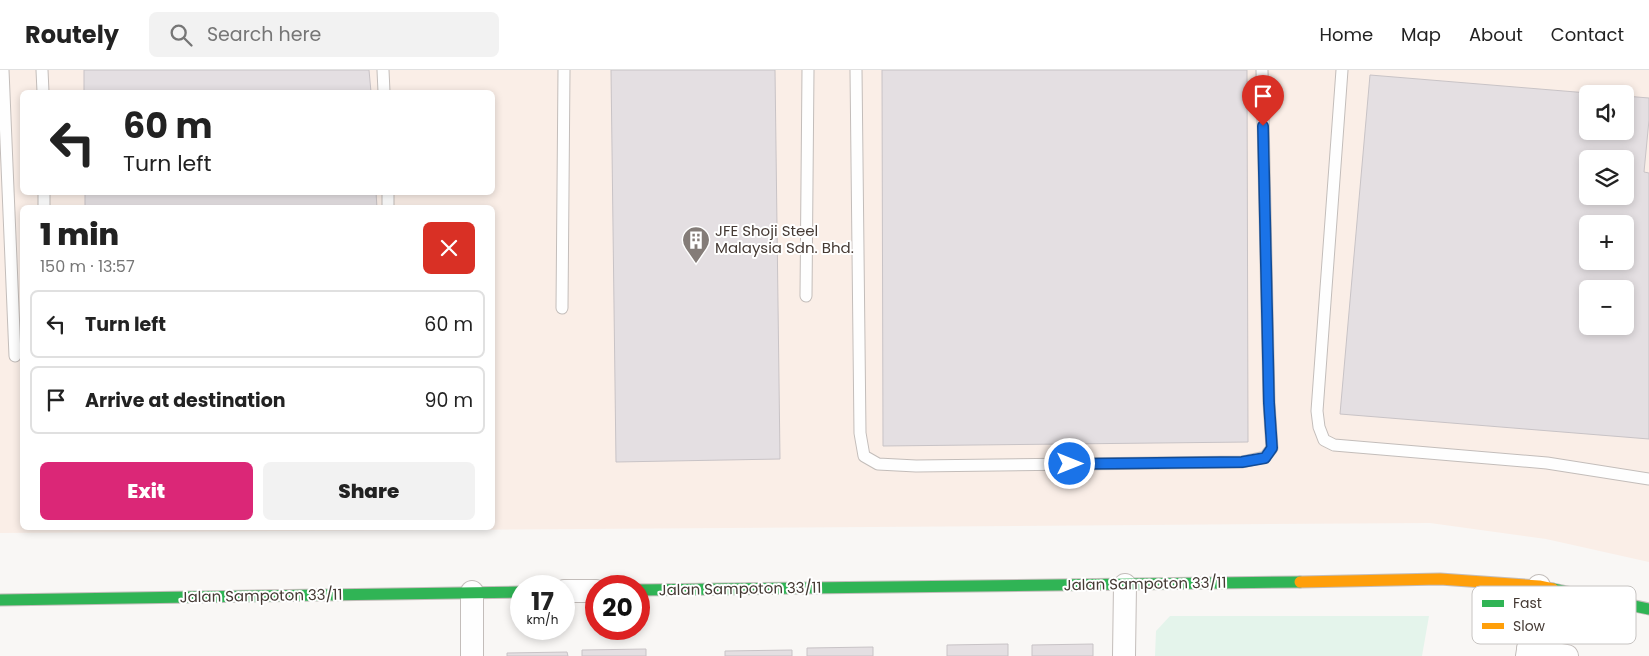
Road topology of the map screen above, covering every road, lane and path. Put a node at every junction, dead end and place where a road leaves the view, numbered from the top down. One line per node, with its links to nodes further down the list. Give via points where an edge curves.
1 (3, 70): 13 (lane)
2 (42, 70): 9 (lane)
3 (383, 70): 10 (lane)
4 (564, 70): 12 (lane)
5 (808, 70): 11 (lane)
6 (856, 70): 7 (lane, via 860,433 864,456 878,464 916,466 1242,462 1265,458 1272,448)
7 (1262, 70)
8 (1342, 70): 14 (lane, via 1317,411 1324,440 1334,445 1547,463)
9 (43, 90)
10 (384, 90)
11 (806, 296)
12 (562, 308)
13 (15, 356)
14 (1649, 479)
15 (1125, 585): 16 (street, Jalan Sampoton 33/11, via 1440,579); 17 (street, Jalan Sampoton 33/11); 25 (street)
16 (1539, 586)
17 (650, 590)
18 (472, 592): 19 (street, Jalan Sampoton 33/11); 20 (street, Jalan Sampoton 33/11); 24 (street)
19 (510, 592)
20 (0, 600)
21 (1636, 606): 22 (street, Jalan Sampoton 33/11)
22 (1649, 609)
23 (1527, 652): 26 (street)
24 (472, 656)
25 (1124, 656)
26 (1567, 656)

